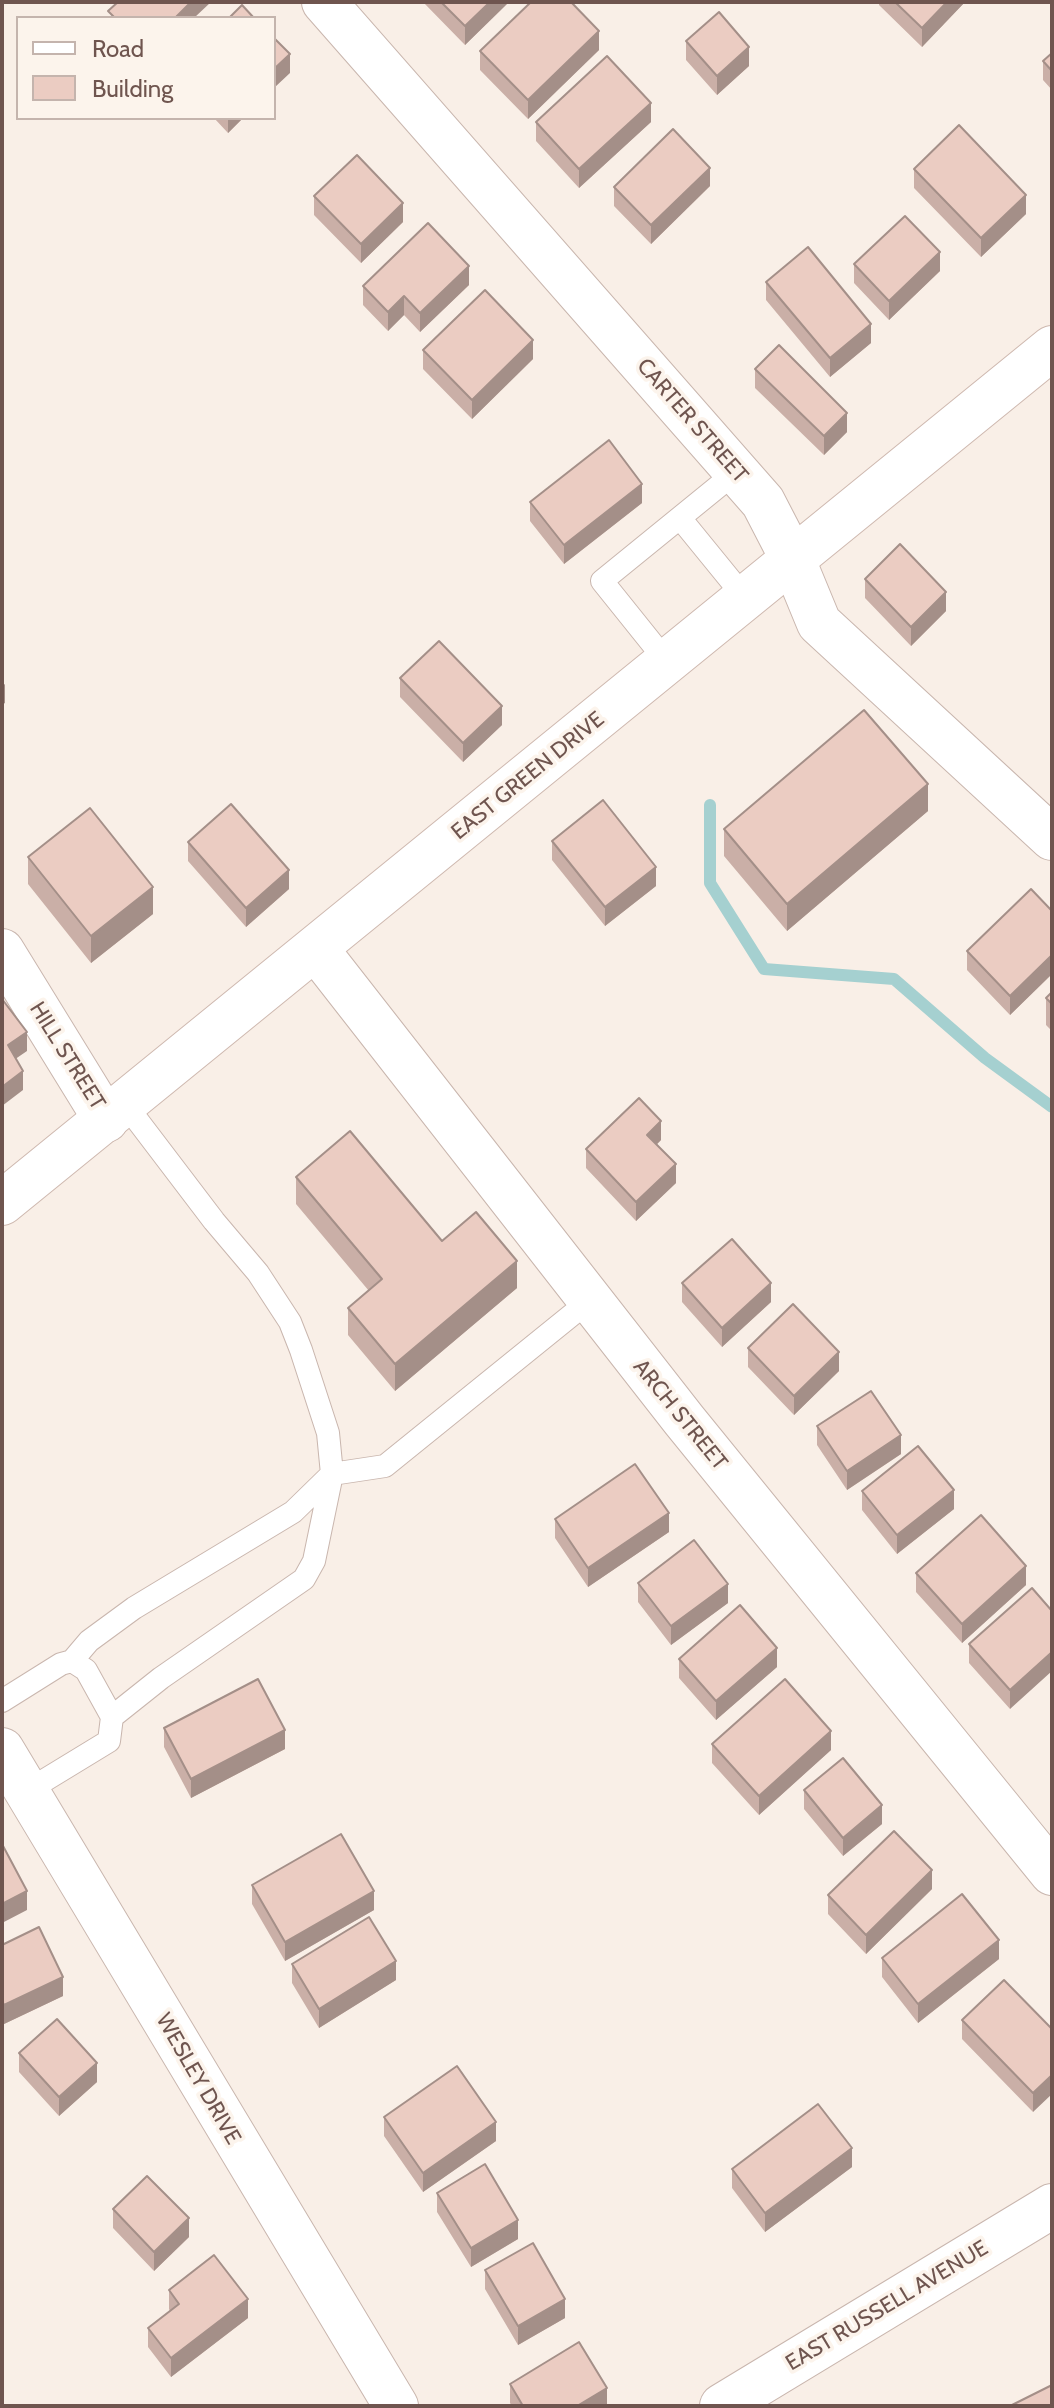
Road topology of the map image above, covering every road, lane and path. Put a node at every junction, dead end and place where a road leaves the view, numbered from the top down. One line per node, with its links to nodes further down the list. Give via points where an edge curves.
1 (324, 2): 3 (street, CARTER STREET)
2 (1052, 348): 5 (street, EAST GREEN DRIVE)
3 (736, 472): 4 (lane); 5 (street, CARTER STREET, via 763,502)
4 (680, 518): 6 (lane); 7 (lane, via 602,581)
5 (793, 560): 6 (street, EAST GREEN DRIVE); 8 (street, CARTER STREET, via 819,623)
6 (746, 599): 7 (street, EAST GREEN DRIVE)
7 (667, 662): 9 (street, EAST GREEN DRIVE)
8 (1052, 838)
9 (316, 949): 11 (street, EAST GREEN DRIVE); 13 (street, ARCH STREET)
10 (2, 951): 11 (street, HILL STREET)
11 (116, 1112): 12 (street, EAST GREEN DRIVE); 14 (lane, via 258,1273 290,1322 328,1433)
12 (2, 1203)
13 (589, 1301): 14 (lane, via 385,1466); 20 (street, ARCH STREET)
14 (332, 1474): 15 (lane, via 293,1512 134,1608 89,1641); 17 (lane, via 314,1561 304,1579)
15 (72, 1661): 16 (lane); 17 (lane, via 86,1670)
16 (2, 1701)
17 (112, 1717): 19 (lane, via 109,1741)
18 (2, 1750): 19 (street, WESLEY DRIVE)
19 (27, 1791): 22 (street, WESLEY DRIVE)
20 (1052, 1873)
21 (1052, 2206): 23 (street, EAST RUSSELL AVENUE)
22 (396, 2406)
23 (722, 2406)

